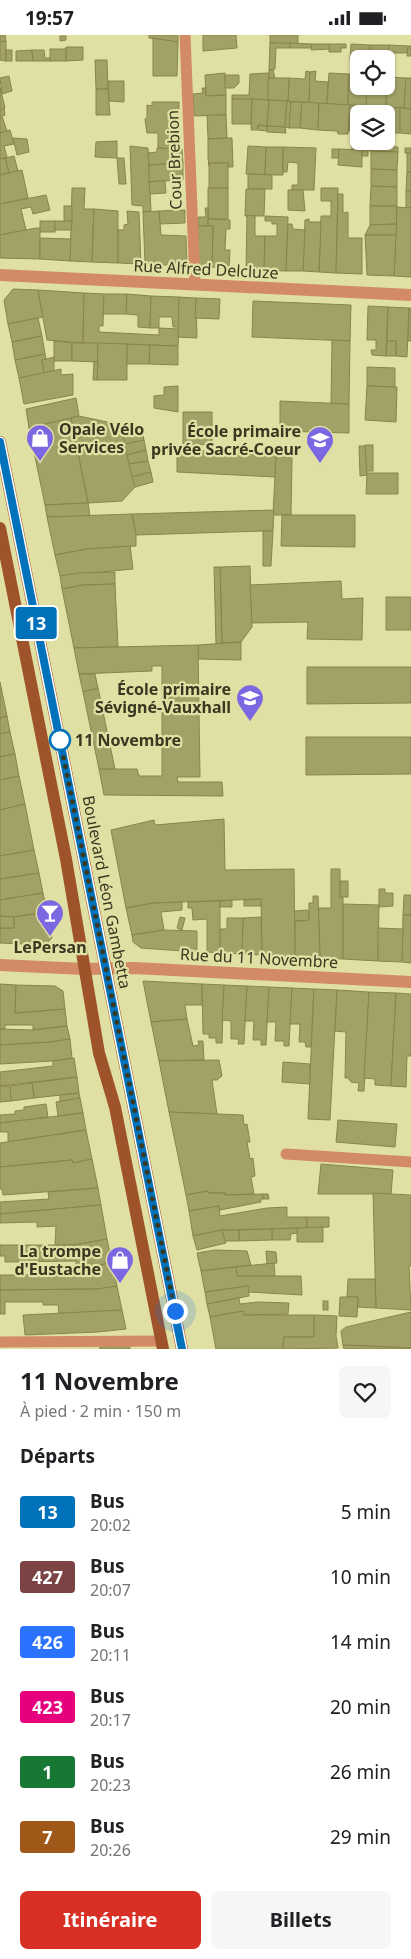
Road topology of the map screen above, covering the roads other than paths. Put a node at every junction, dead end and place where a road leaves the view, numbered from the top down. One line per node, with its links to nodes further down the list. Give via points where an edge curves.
1 (185, 35): 3 (lane, Cour Brebion)
2 (0, 275): 3 (street, Rue Alfred Delcluze)
3 (195, 285): 4 (street, Rue Alfred Delcluze)
4 (411, 295)
5 (0, 442): 8 (main road, Boulevard Léon Gambetta)
6 (0, 528): 9 (main road, via 62,839)
7 (0, 965): 9 (street, Rue du 11 Novembre)
8 (106, 967): 9 (street, Rue du 11 Novembre); 10 (street, Rue du 11 Novembre); 15 (main road, Boulevard Léon Gambetta)
9 (84, 969): 14 (main road)
10 (411, 982)
11 (286, 1154): 12 (lane)
12 (411, 1162)
13 (0, 1342): 14 (lane)
14 (162, 1345)
15 (182, 1349)

